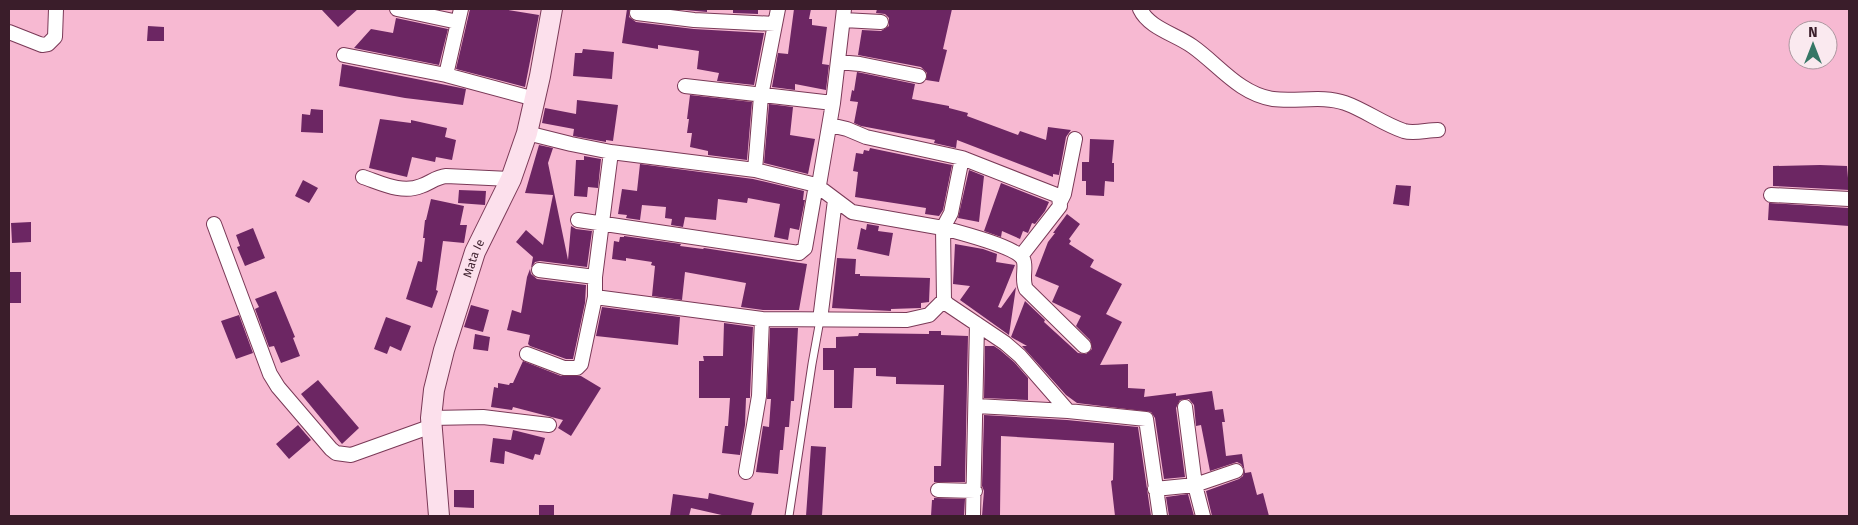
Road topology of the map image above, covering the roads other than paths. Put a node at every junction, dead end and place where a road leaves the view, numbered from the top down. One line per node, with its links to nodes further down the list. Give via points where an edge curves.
1 (56, 9): 11 (street, via 55,37 48,44 42,45)
2 (397, 9): 7 (street)
3 (552, 9): 18 (street, Mata Ie)
4 (778, 9): 10 (street)
5 (1140, 9): 21 (street, via 1162,30 1192,45 1238,84 1254,92 1272,99 1334,100 1404,131)
6 (637, 13): 10 (street)
7 (459, 15): 14 (street)
8 (845, 17): 9 (street); 13 (street)
9 (881, 22)
10 (775, 24): 17 (street)
11 (9, 32)
12 (344, 55): 14 (street)
13 (840, 63): 15 (street); 19 (street)
14 (446, 75): 18 (street)
15 (919, 76)
16 (685, 86): 17 (street)
17 (761, 96): 19 (street); 26 (street)
18 (535, 99): 22 (street, Mata Ie)
19 (833, 103): 20 (street)
20 (831, 126): 25 (street); 29 (street)
21 (1438, 130)
22 (526, 133): 24 (street); 28 (street, Mata Ie)
23 (1075, 139): 32 (street)
24 (611, 152): 26 (street); 35 (street)
25 (962, 158): 32 (street, via 1059,196); 36 (street, via 951,213)
26 (755, 170): 29 (street)
27 (363, 177): 28 (street, via 400,189 420,187 440,176)
28 (511, 179): 50 (street, Mata Ie, via 475,252 444,350 434,390)
29 (824, 190): 35 (street, via 805,248 799,253); 36 (street, via 852,212); 43 (street)
30 (1771, 195): 31 (street)
31 (1849, 199)
32 (1060, 202): 37 (street)
33 (578, 220): 35 (street)
34 (214, 224): 50 (street, via 270,374 331,449 350,455)
35 (602, 224): 39 (street)
36 (943, 228): 37 (street); 41 (street)
37 (1021, 256): 45 (street, via 1026,289)
38 (540, 270): 39 (street)
39 (595, 277): 40 (street)
40 (595, 297): 42 (street); 46 (street, via 584,355 577,368 564,368)
41 (944, 300): 43 (street, via 929,315 907,325); 44 (street)
42 (762, 319): 43 (street); 53 (street, via 756,418)
43 (812, 320): 59 (lane, via 812,364)
44 (977, 324): 47 (street); 49 (street, via 1020,356)
45 (1084, 346)
46 (526, 354)
47 (976, 406): 49 (street); 57 (street)
48 (1185, 407): 54 (street)
49 (1068, 411): 55 (street, via 1146,419)
50 (432, 422): 51 (street, via 483,417); 58 (street, Mata Ie)
51 (548, 425)
52 (1236, 471): 54 (street)
53 (746, 472)
54 (1195, 485): 55 (street); 62 (street)
55 (1155, 489): 61 (street)
56 (938, 490): 57 (street)
57 (975, 491): 60 (street)
58 (439, 516)
59 (789, 516)
60 (973, 516)
61 (1160, 516)
62 (1203, 516)

